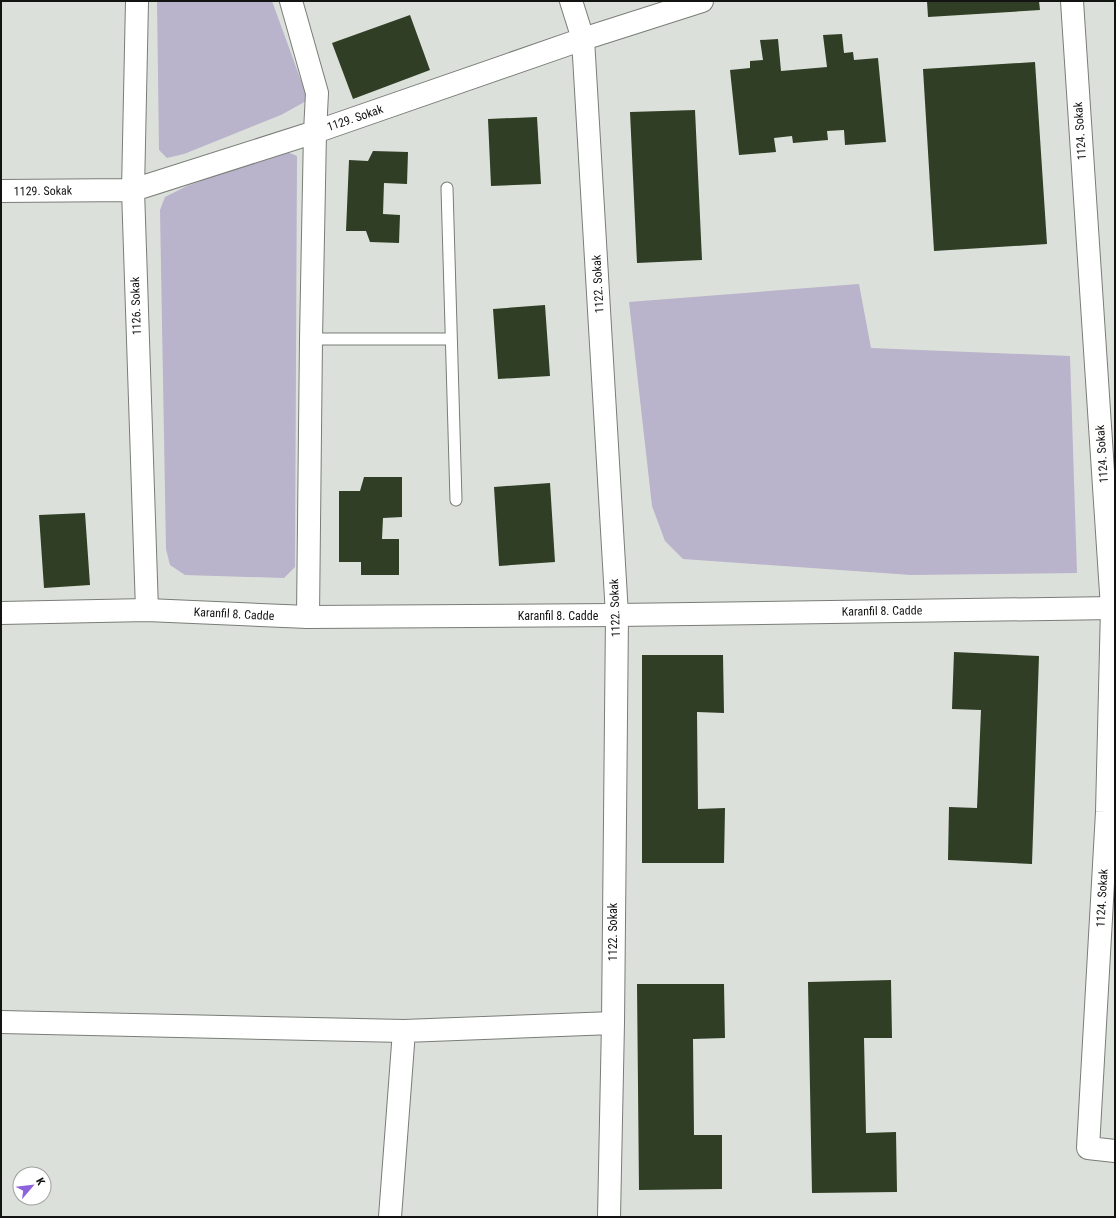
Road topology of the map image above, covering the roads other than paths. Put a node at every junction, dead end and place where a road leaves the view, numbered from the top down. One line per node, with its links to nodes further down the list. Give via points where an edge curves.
1 (137, 1): 9 (street, 1126. Sokak)
2 (291, 1): 7 (street, via 318,93)
3 (571, 1): 6 (street, 1122. Sokak)
4 (702, 1): 6 (street, 1129. Sokak)
5 (1072, 1): 14 (street, 1124. Sokak)
6 (583, 40): 7 (street, 1129. Sokak); 17 (street, 1122. Sokak)
7 (315, 132): 9 (street, 1129. Sokak); 11 (street)
8 (447, 188): 12 (lane)
9 (133, 190): 10 (street, 1129. Sokak); 15 (street, 1126. Sokak)
10 (1, 191)
11 (311, 339): 12 (lane); 18 (street)
12 (451, 339): 13 (lane)
13 (456, 500)
14 (1114, 608): 17 (street, Karanfil 8. Cadde); 22 (street, 1124. Sokak, via 1107,812 1088,1148)
15 (146, 610): 16 (street, Karanfil 8. Cadde); 18 (street, Karanfil 8. Cadde)
16 (1, 613)
17 (617, 615): 18 (street, Karanfil 8. Cadde); 20 (street, 1122. Sokak)
18 (308, 617)
19 (1, 1022): 21 (street)
20 (613, 1023): 21 (street); 24 (street, 1122. Sokak)
21 (404, 1031): 23 (street)
22 (1115, 1151)
23 (390, 1217)
24 (609, 1217)

